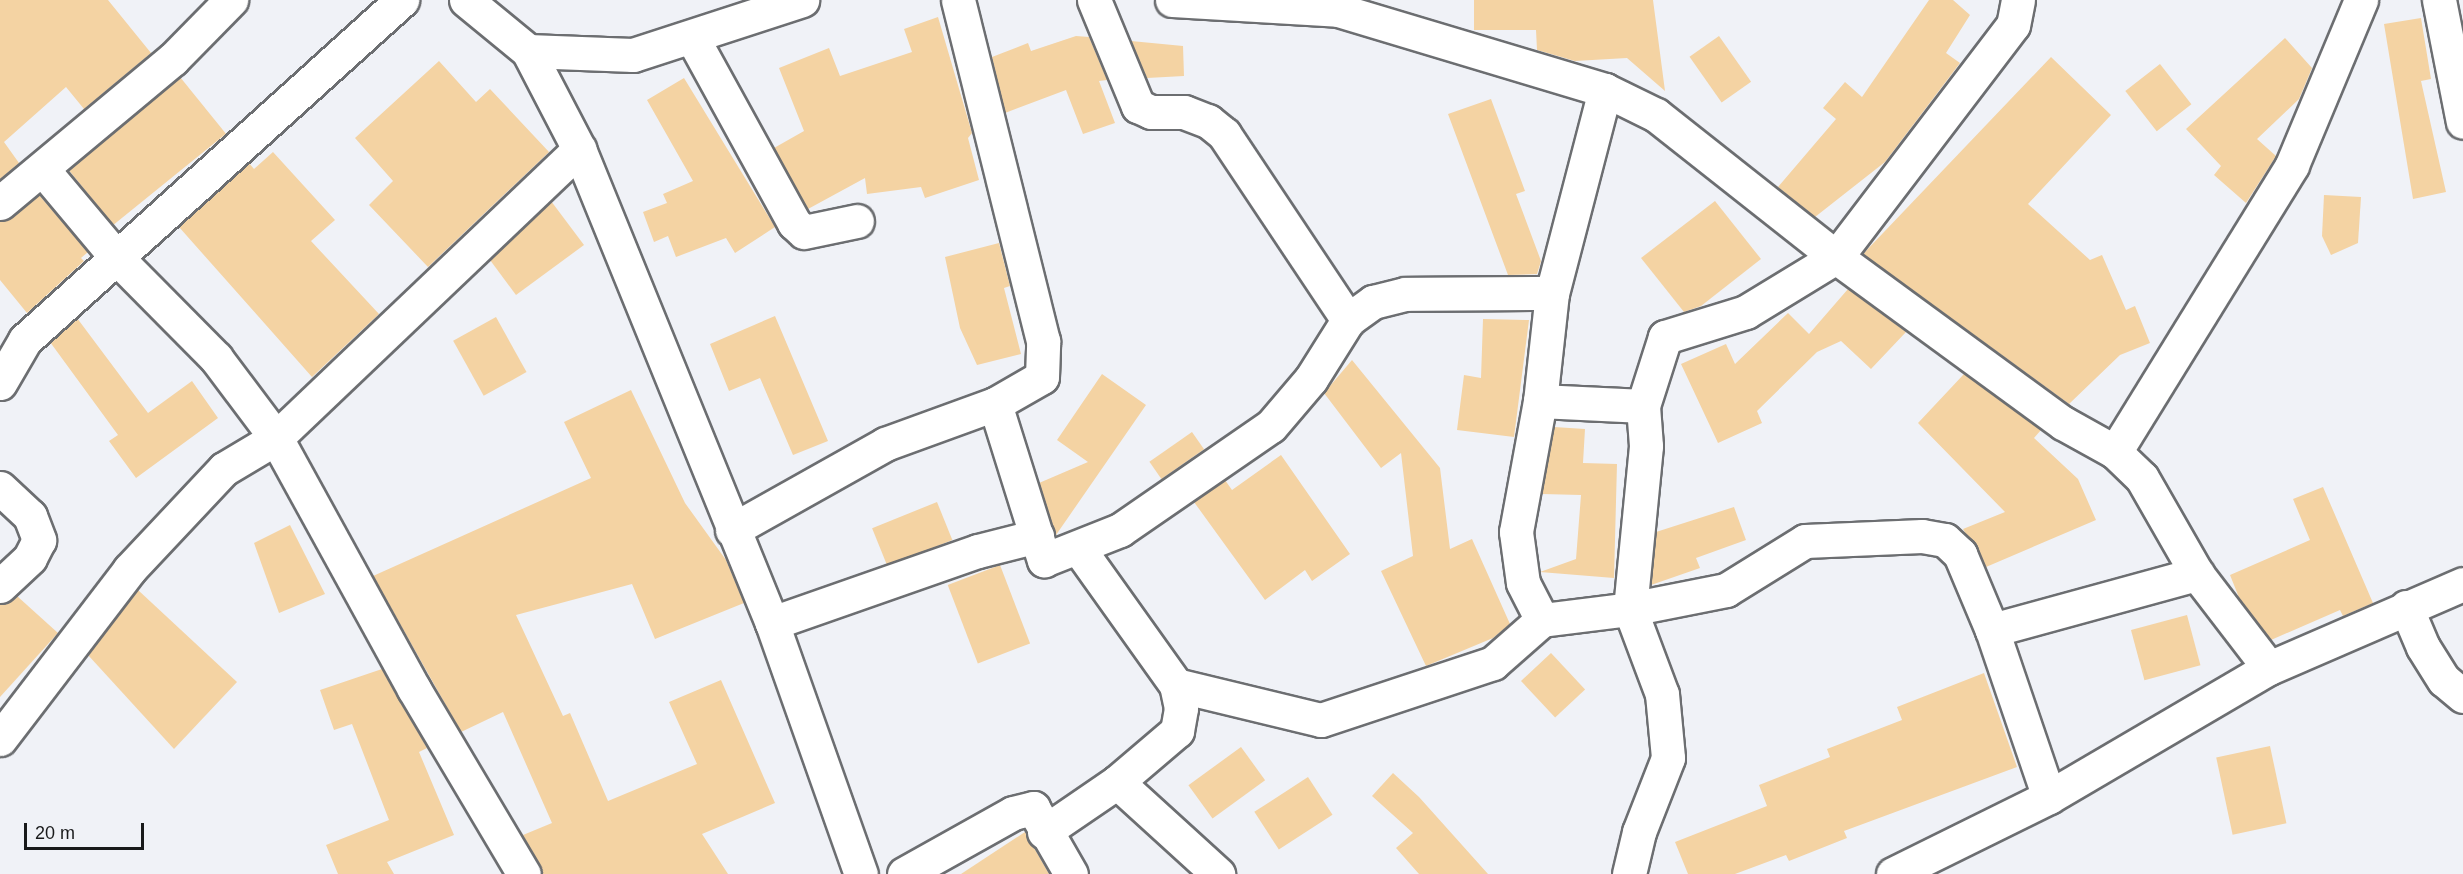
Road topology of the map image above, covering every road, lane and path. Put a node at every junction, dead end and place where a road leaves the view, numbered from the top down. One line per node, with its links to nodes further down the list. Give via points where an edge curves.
1 (231, 0): 16 (street, via 173,59)
2 (402, 0): 20 (street)
3 (466, 0): 12 (street)
4 (802, 0): 11 (street)
5 (958, 0): 25 (street, via 1046,360 1042,377 1030,388)
6 (1094, 0): 22 (street, via 1138,106 1151,112 1184,112 1208,120 1224,134)
7 (1172, 0): 13 (street, via 1338,10)
8 (2019, 0): 19 (street, via 2013,26)
9 (2361, 0): 28 (street, via 2292,165)
10 (2439, 0): 14 (street)
11 (693, 39): 12 (street, via 633,55); 18 (street, via 794,223 804,232)
12 (528, 51): 15 (street)
13 (1605, 90): 19 (street, via 1656,116); 21 (street)
14 (2463, 122)
15 (579, 148): 27 (street); 30 (street)
16 (44, 171): 17 (street); 20 (street)
17 (0, 203)
18 (857, 221)
19 (1836, 257): 26 (street, via 1746,312 1665,337); 28 (street, via 2063,423)
20 (117, 258): 23 (street, via 25,340); 27 (street, via 216,358)
21 (1552, 293): 22 (street, via 1405,294 1373,302); 24 (street)
22 (1348, 320): 32 (street, via 1292,406 1271,426 1120,530)
23 (0, 383)
24 (1540, 401): 26 (street); 38 (street, via 1516,532 1523,583)
25 (995, 404): 30 (street, via 885,444); 31 (street)
26 (1642, 406): 37 (street, via 1646,446)
27 (276, 438): 44 (street, via 224,469 129,570); 49 (street, via 414,689)
28 (2115, 452): 33 (street, via 2142,478)
29 (0, 488): 35 (street, via 30,516 39,540 30,558)
30 (732, 530): 39 (street)
31 (1037, 536): 32 (street, via 1044,560); 39 (street, via 978,551)
32 (1079, 549): 42 (street)
33 (2197, 574): 40 (street); 41 (street)
34 (2463, 584): 36 (street)
35 (0, 586)
36 (2406, 607): 41 (street); 43 (street, via 2423,647 2444,680)
37 (1630, 609): 38 (street); 40 (street, via 1726,590 1806,541 1922,536 1945,540 1960,554); 54 (street, via 1662,694 1668,758 1639,832)
38 (1542, 620): 42 (street, via 1493,663 1321,720)
39 (772, 623): 50 (street)
40 (1992, 630): 46 (street)
41 (2269, 668): 46 (street)
42 (1176, 685): 45 (street, via 1181,708 1177,731)
43 (2463, 696)
44 (0, 739)
45 (1117, 782): 47 (street); 53 (street)
46 (2049, 797): 48 (street)
47 (1044, 832): 51 (street, via 1033,808 1013,813); 52 (street)
48 (1890, 873)
49 (524, 874)
50 (861, 874)
51 (904, 874)
52 (1071, 874)
53 (1218, 874)
54 (1629, 874)

